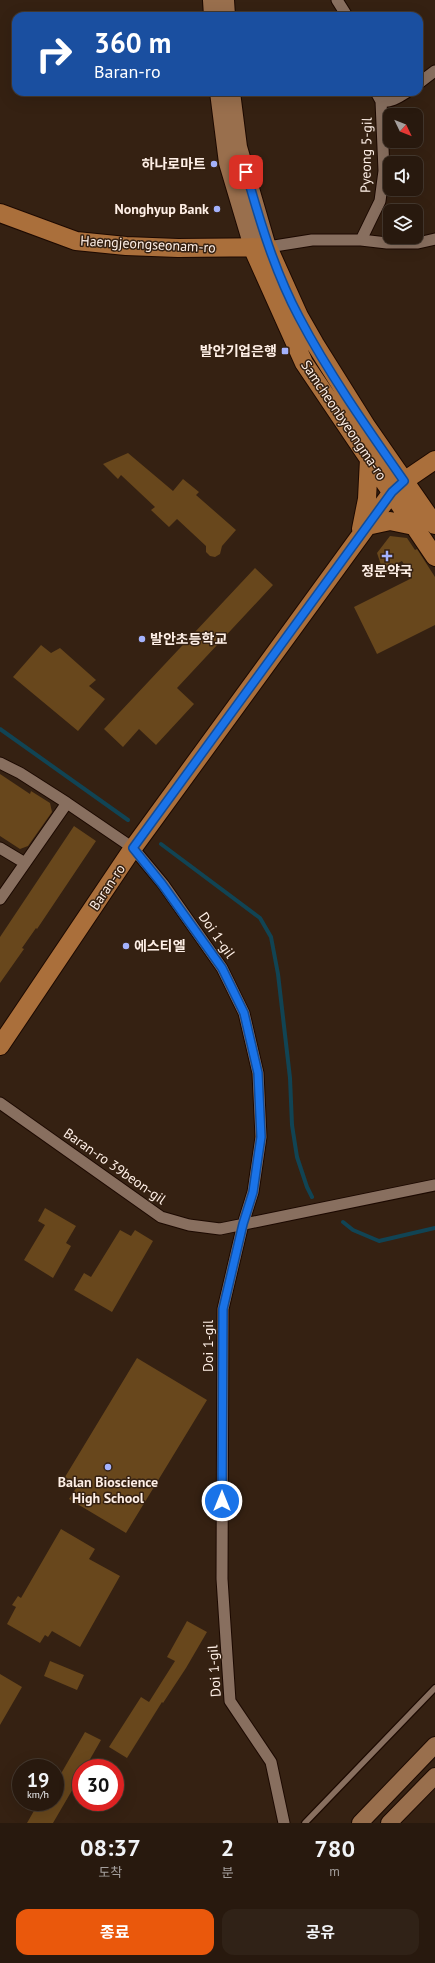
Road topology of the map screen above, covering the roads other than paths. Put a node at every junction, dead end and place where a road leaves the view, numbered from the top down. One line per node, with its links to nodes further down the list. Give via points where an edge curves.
1 (211, 0): 4 (street)
2 (226, 0): 5 (street)
3 (337, 0): 6 (street)
4 (212, 12)
5 (228, 12)
6 (344, 12)
7 (435, 71): 8 (street)
8 (423, 79)
9 (219, 96): 16 (street, Samcheonbyeongma-ro, via 227,163)
10 (233, 96): 16 (street, Samcheonbyeongma-ro, via 239,147)
11 (379, 96): 12 (street, via 386,102); 15 (street, Pyeong 5-gil, via 384,171 380,201)
12 (401, 96)
13 (0, 213): 16 (main road, Haengjeongseonam-ro, via 76,242 178,248)
14 (435, 239): 15 (street, via 418,243)
15 (362, 240): 16 (street, via 312,240)
16 (260, 247): 17 (main road, Samcheonbyeongma-ro, via 304,363); 19 (main road, Samcheonbyeongma-ro, via 367,427)
17 (369, 459): 19 (main road, Samcheonbyeongma-ro); 22 (main road)
18 (435, 460): 19 (main road, Baran-ro)
19 (398, 487): 20 (main road, Samcheonbyeongma-ro); 21 (main road, Samcheonbyeongma-ro); 22 (main road, Baran-ro)
20 (435, 525)
21 (414, 526): 22 (main road, via 390,521); 23 (main road, Samcheonbyeongma-ro)
22 (363, 533): 27 (main road, Baran-ro)
23 (435, 557)
24 (0, 762): 25 (street, Doi 1-gil)
25 (67, 803): 27 (street, Doi 1-gil); 28 (street)
26 (0, 848): 28 (street)
27 (133, 848): 30 (main road, Baran-ro); 33 (street, Doi 1-gil, via 222,968 244,1013 258,1073 261,1137 253,1192)
28 (25, 863): 29 (street)
29 (0, 899)
30 (0, 1046)
31 (0, 1102): 33 (street, Baran-ro 39beon-gil, via 161,1217 190,1225 220,1229)
32 (435, 1185): 33 (street, Baran-ro 39beon-gil)
33 (243, 1224): 37 (street, Doi 1-gil, via 223,1309 222,1579 230,1701 270,1762)
34 (435, 1688): 38 (lane)
35 (435, 1745): 39 (street)
36 (435, 1776): 40 (street)
37 (284, 1823)
38 (305, 1823)
39 (360, 1823)
40 (389, 1823)

